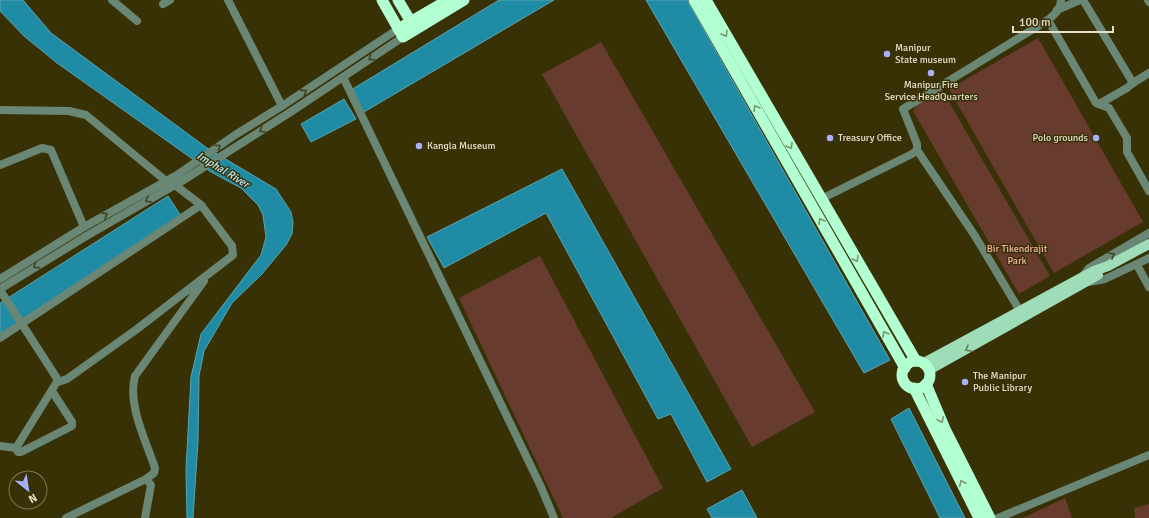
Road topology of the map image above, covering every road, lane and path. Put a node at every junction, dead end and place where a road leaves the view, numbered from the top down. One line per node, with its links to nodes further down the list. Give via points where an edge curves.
1 (112, 0): 15 (street)
2 (170, 0): 12 (street)
3 (228, 0): 22 (street)
4 (382, 0): 17 (highway)
5 (398, 0): 16 (highway)
6 (448, 0): 16 (highway)
7 (464, 0): 16 (highway)
8 (694, 0): 46 (highway, one-way to 8)
9 (706, 0): 29 (highway, one-way to 29)
10 (1061, 0): 13 (street)
11 (1082, 0): 13 (street); 20 (street)
12 (163, 4)
13 (1057, 10): 14 (street)
14 (1048, 20): 21 (street, via 1096,103); 24 (street, via 903,109)
15 (137, 21)
16 (413, 25): 17 (highway)
17 (401, 33): 19 (street, one-way to 19); 22 (street, one-way to 17)
18 (1149, 73): 20 (street)
19 (343, 77): 26 (street, one-way to 26, via 240,144); 57 (street, via 463,323)
20 (1133, 82): 21 (street, via 1128,88)
21 (1099, 104): 28 (street, via 1109,108 1127,138 1127,152)
22 (282, 106): 26 (street, one-way to 22, via 235,134)
23 (0, 110): 27 (street, via 78,112 95,122)
24 (917, 150): 29 (street); 41 (street, via 975,236)
25 (0, 165): 31 (street, via 42,148 51,150)
26 (178, 180): 27 (street); 30 (street); 40 (street, one-way to 40)
27 (166, 181): 31 (street, one-way to 27)
28 (1149, 191)
29 (821, 200): 45 (highway, one-way to 45)
30 (201, 205): 36 (street, via 234,251 231,257); 42 (street)
31 (84, 227): 37 (street)
32 (1149, 233): 38 (street, one-way to 32, via 1089,268)
33 (1149, 244): 38 (main road)
34 (1149, 258): 35 (street)
35 (1137, 265): 38 (street, via 1105,279); 39 (street)
36 (210, 273): 47 (street, via 130,333); 54 (street, via 135,376 134,404 155,468 154,473)
37 (0, 278)
38 (1084, 280): 41 (main road); 44 (main road)
39 (1149, 287)
40 (0, 289): 42 (street)
41 (1020, 311): 44 (main road)
42 (22, 324): 43 (street); 47 (street)
43 (0, 338)
44 (980, 338): 45 (main road)
45 (923, 365): 46 (highway, via 912,362); 48 (highway, via 930,378)
46 (905, 368): 49 (highway, via 904,381)
47 (58, 382): 50 (street)
48 (926, 384): 49 (highway); 59 (highway, one-way to 59, via 945,429)
49 (914, 388): 58 (highway, one-way to 49)
50 (52, 391): 52 (street); 52 (street, via 72,426 21,452)
51 (0, 446): 52 (street)
52 (16, 448)
53 (1149, 455): 60 (street)
54 (146, 479): 55 (street); 56 (street, via 151,485)
55 (66, 518)
56 (145, 518)
57 (554, 518)
58 (979, 518)
59 (990, 518)
60 (998, 518)

